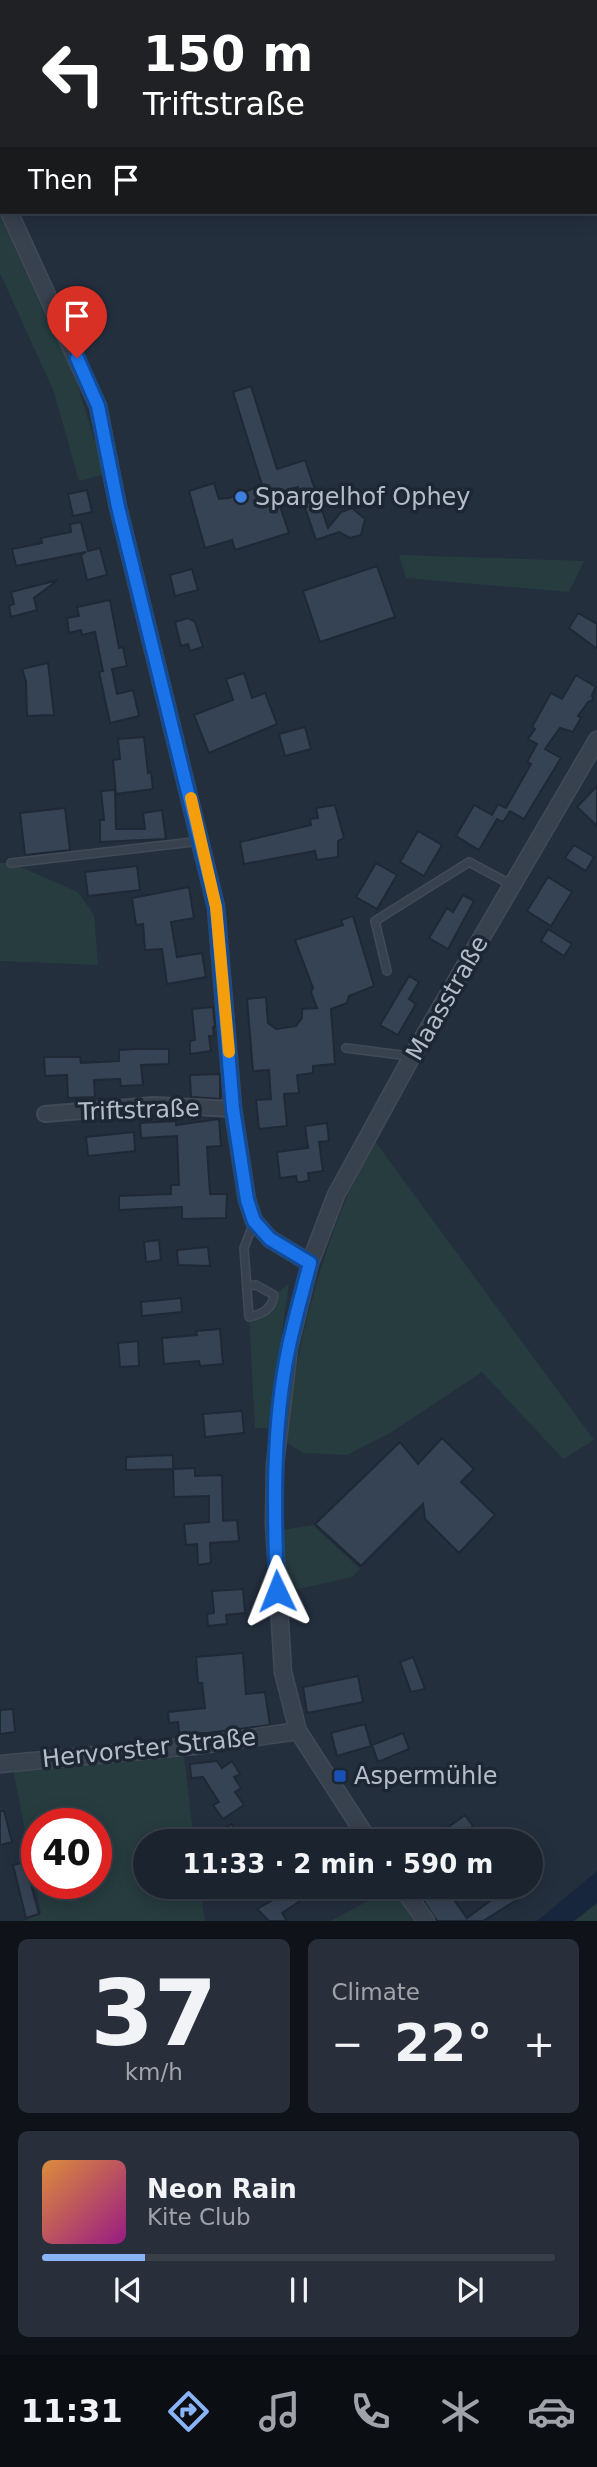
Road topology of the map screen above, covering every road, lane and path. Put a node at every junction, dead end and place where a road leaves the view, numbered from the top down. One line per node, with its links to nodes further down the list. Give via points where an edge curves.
1 (10, 214): 3 (street, Triftstraße, via 98,406 118,507)
2 (597, 740): 5 (street, Maasstraße)
3 (201, 841): 4 (lane); 9 (street, Triftstraße, via 216,907)
4 (11, 863)
5 (513, 885): 6 (lane, via 469,862 375,922); 8 (street, Maasstraße)
6 (387, 971)
7 (346, 1048): 8 (lane)
8 (410, 1060): 12 (street, Maasstraße, via 336,1195)
9 (233, 1109): 10 (street, Triftstraße, via 154,1105); 11 (street, Triftstraße)
10 (45, 1114)
11 (254, 1221): 12 (street, via 270,1239); 13 (lane, via 244,1248)
12 (310, 1263): 14 (street, via 289,1348 275,1476 283,1672)
13 (248, 1286): 13 (lane, via 249,1317 269,1309 274,1295 257,1285)
14 (298, 1731): 15 (street, Hervorster Straße, via 194,1746); 16 (street)
15 (0, 1763)
16 (361, 1829)
17 (410, 1899): 18 (street)
18 (426, 1921)

